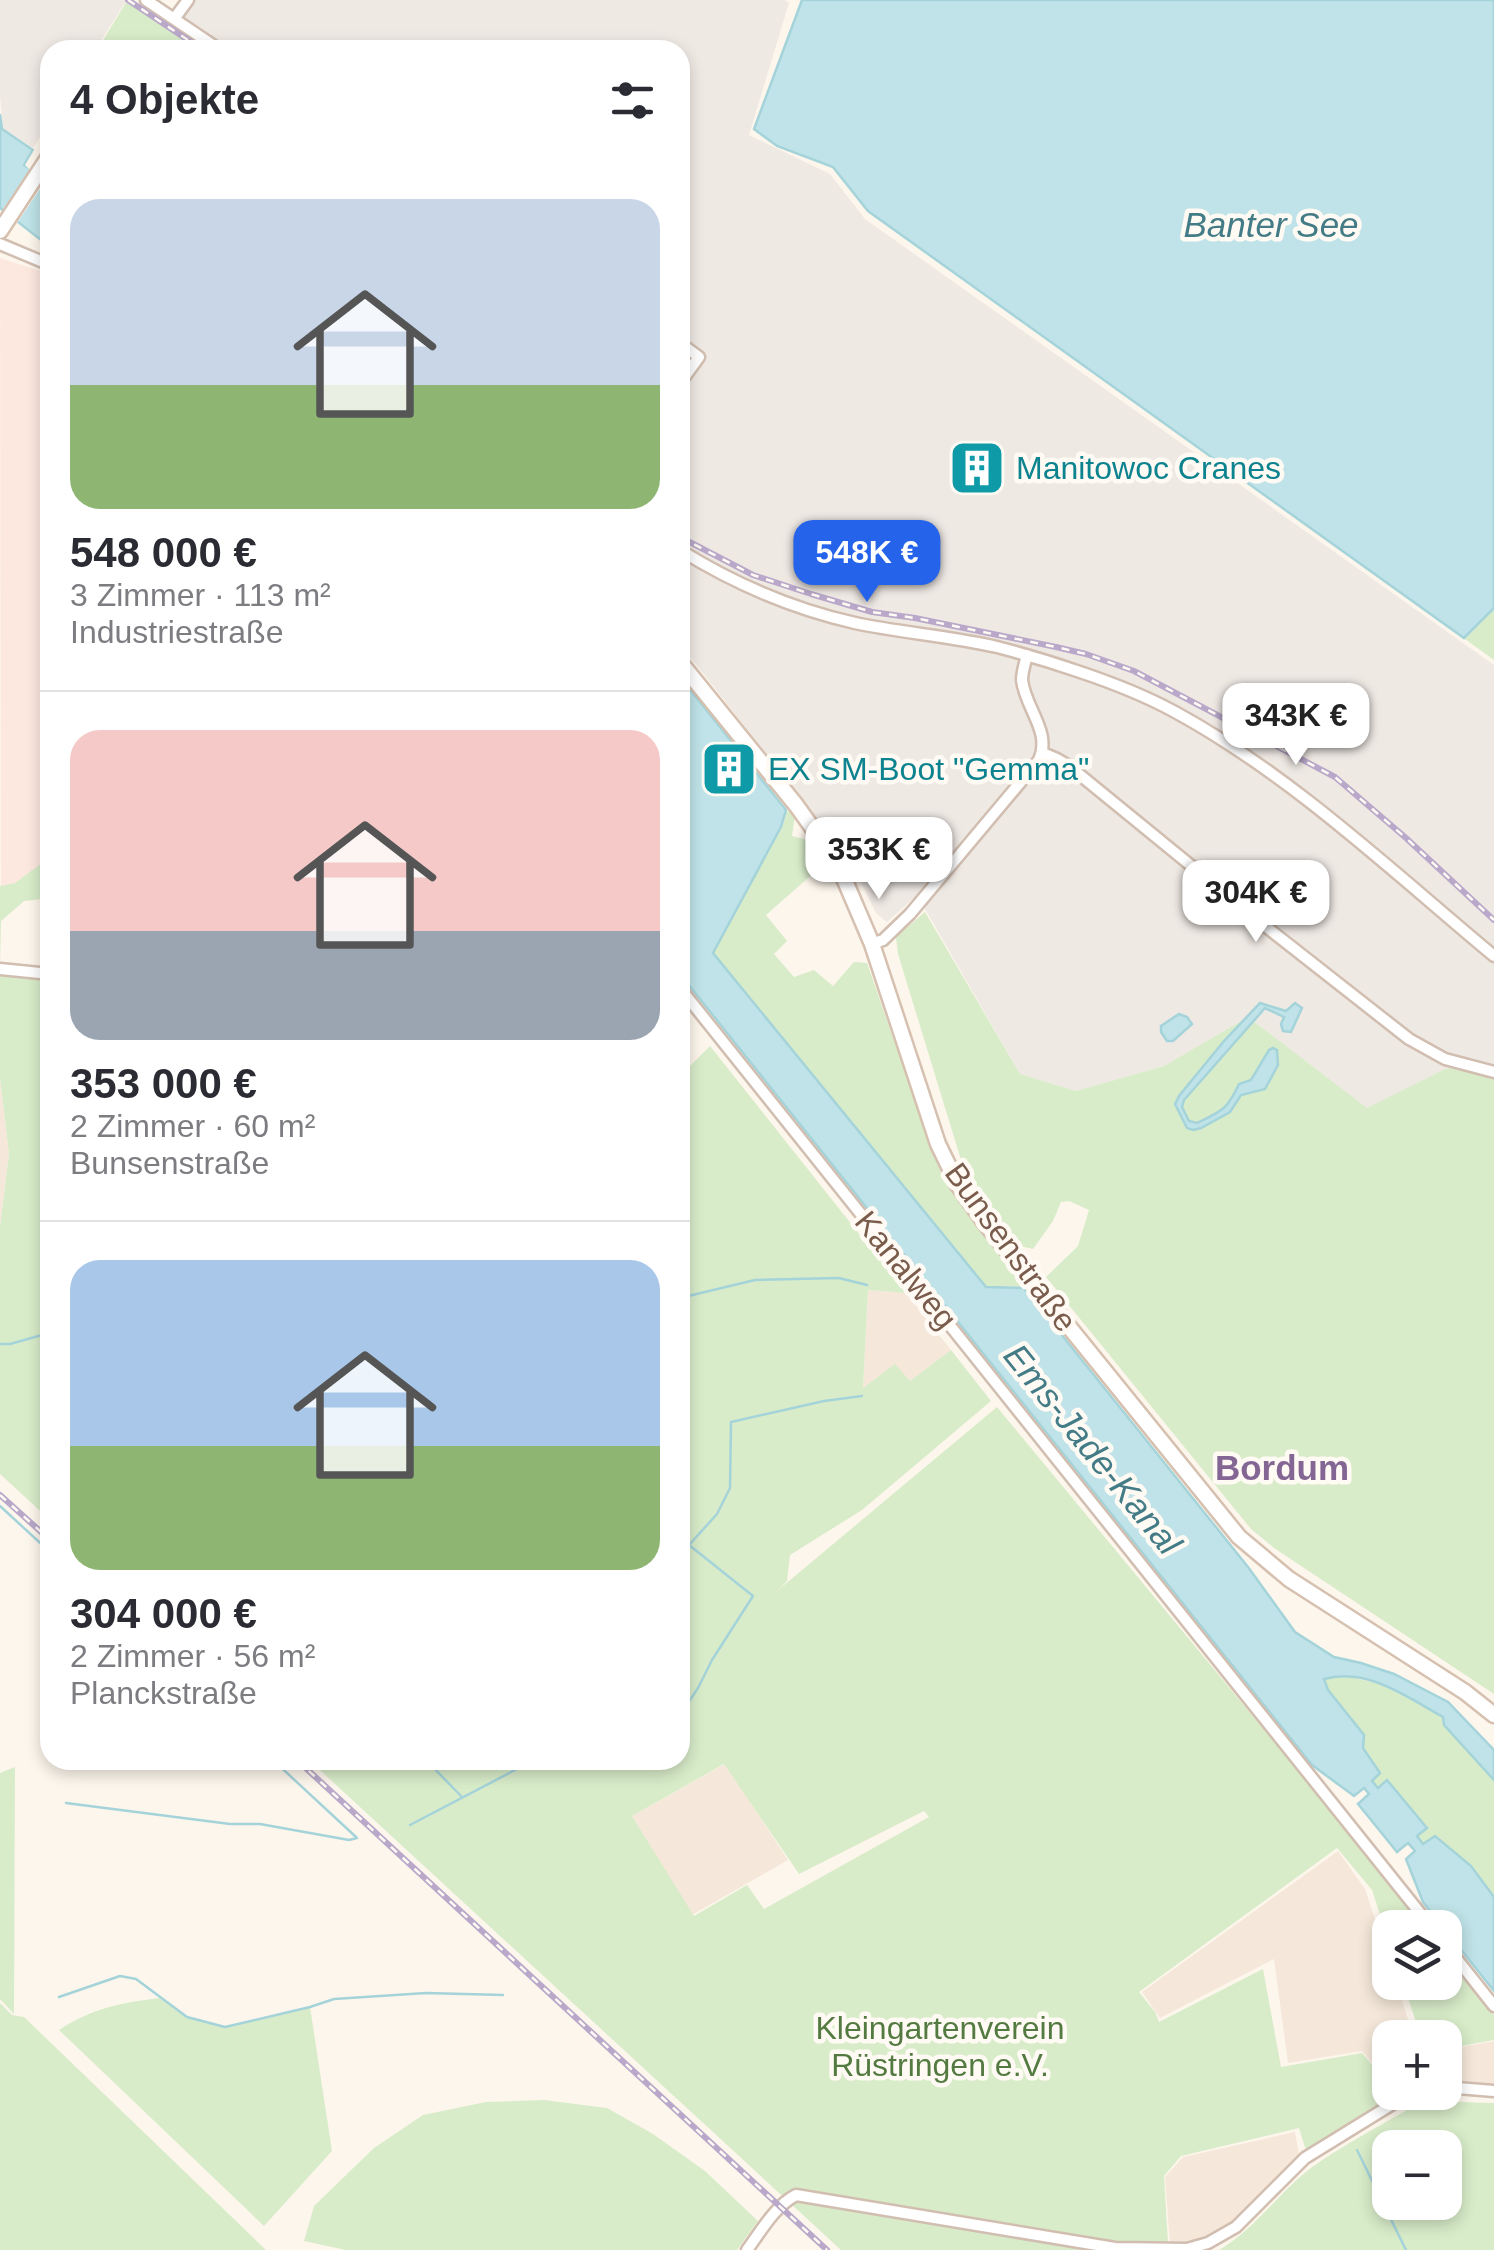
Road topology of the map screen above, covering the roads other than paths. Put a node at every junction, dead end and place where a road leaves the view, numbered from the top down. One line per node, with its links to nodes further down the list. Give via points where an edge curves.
1 (146, 0): 3 (street)
2 (188, 0): 3 (street)
3 (174, 19): 4 (street)
4 (205, 40)
5 (40, 170): 6 (street)
6 (3, 226)
7 (0, 244): 8 (street)
8 (40, 261)
9 (690, 350): 10 (street, via 699,357)
10 (690, 369)
11 (690, 555): 12 (street, via 760,592 822,614)
12 (1028, 655): 14 (street, via 1022,680); 16 (street, via 1174,712 1259,765)
13 (690, 674): 15 (street, Bunsenstraße, via 829,848)
14 (1042, 753): 15 (street, via 910,914); 20 (street, via 1069,766 1409,1039 1445,1059)
15 (872, 944): 21 (street, Bunsenstraße, via 923,1103 958,1186 1134,1408 1259,1555)
16 (1494, 956)
17 (0, 970): 18 (street)
18 (40, 973)
19 (690, 1000): 22 (street, Kanalweg)
20 (1494, 1072)
21 (1494, 1715)
22 (1418, 1910)
23 (1462, 1966): 24 (street)
24 (1494, 2006)
25 (1462, 2088): 26 (street)
26 (1494, 2091)
27 (1383, 2110): 28 (street, via 1305,2158 1236,2227 1187,2250 1115,2248 796,2195)
28 (747, 2250)

